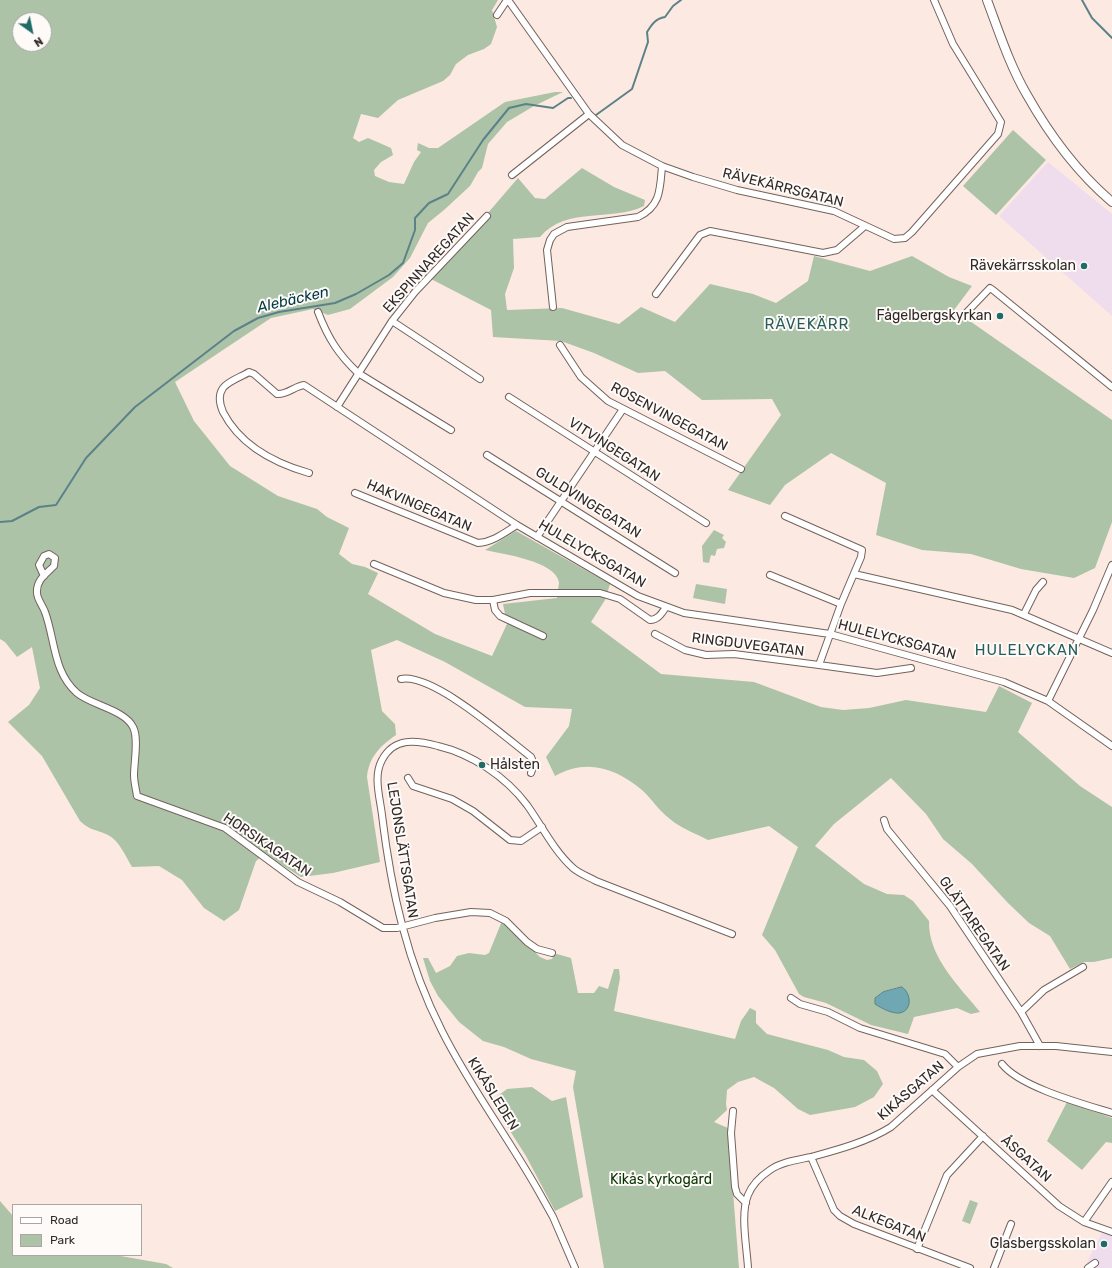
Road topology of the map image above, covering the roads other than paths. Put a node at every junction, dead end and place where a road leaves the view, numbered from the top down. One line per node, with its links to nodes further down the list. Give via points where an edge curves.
1 (507, 0): 4 (street, RÄVEKÄRRSGATAN); 5 (street, RÄVEKÄRRSGATAN)
2 (934, 0): 10 (street, RÄVEKÄRRSGATAN, via 953,44 994,108 1001,127 998,134 905,238 894,239)
3 (987, 0): 8 (street, via 1027,95 1067,154)
4 (497, 15)
5 (588, 114): 6 (street, RÄVEKÄRRSGATAN, via 622,145); 7 (street)
6 (662, 166): 10 (street, RÄVEKÄRRSGATAN, via 737,190 834,211); 12 (street, via 656,203 647,213 638,217 567,226 552,238 547,250)
7 (512, 175)
8 (1112, 202)
9 (487, 216): 15 (street, EKSPINNAREGATAN, via 415,292)
10 (865, 226): 11 (street, via 838,250 823,254 705,232)
11 (656, 294)
12 (553, 307)
13 (318, 312): 17 (street, via 327,336 345,361)
14 (966, 312): 19 (street, via 990,288)
15 (392, 321): 17 (street, EKSPINNAREGATAN); 18 (street)
16 (560, 346): 22 (street, ROSENVINGEGATAN, via 592,389)
17 (358, 373): 21 (street, EKSPINNAREGATAN); 23 (street)
18 (480, 379)
19 (1112, 387)
20 (509, 397): 24 (street, VITVINGEGATAN)
21 (337, 407): 27 (street, HULELYCKSGATAN, via 304,385 277,394 249,372 228,384 220,395 221,406 228,420 247,443 273,460); 32 (street, HULELYCKSGATAN)
22 (623, 409): 24 (street); 26 (street, ROSENVINGEGATAN)
23 (451, 430)
24 (595, 453): 29 (street); 31 (street, VITVINGEGATAN)
25 (487, 455): 29 (street, GULDVINGEGATAN)
26 (741, 469)
27 (309, 474)
28 (355, 493): 32 (street, HAKVINGEGATAN, via 478,544 500,536)
29 (562, 501): 33 (street); 36 (street, GULDVINGEGATAN)
30 (785, 516): 37 (street, via 862,550)
31 (706, 523)
32 (517, 524): 33 (street, HULELYCKSGATAN)
33 (537, 537): 43 (street, HULELYCKSGATAN, via 616,585)
34 (374, 564): 41 (street, via 450,595)
35 (1112, 569): 48 (street)
36 (675, 573)
37 (854, 574): 42 (street); 44 (street, via 982,602)
38 (770, 575): 42 (street)
39 (44, 576): 59 (street, HORSIKAGATAN, via 39,580 36,594 45,613 59,667 67,681 77,693 116,713 134,727 134,777 137,796 225,828 298,882 340,902 383,928)
40 (1043, 582): 44 (street)
41 (493, 600): 43 (street, via 530,594 600,593 620,599 650,620 660,616); 47 (street, via 495,610 500,616)
42 (841, 604): 46 (street)
43 (666, 607): 46 (street, HULELYCKSGATAN, via 709,618)
44 (1024, 614): 48 (street)
45 (655, 634): 50 (street, RINGDUVEGATAN, via 685,650 706,655 734,654)
46 (830, 634): 50 (street); 53 (street, HULELYCKSGATAN, via 1004,682)
47 (543, 636)
48 (1080, 638): 49 (street); 53 (street)
49 (1112, 653)
50 (819, 665): 51 (street, RINGDUVEGATAN, via 877,673)
51 (911, 668)
52 (401, 679): 55 (street, via 412,678 425,682 489,724 531,757 534,767)
53 (1048, 701): 54 (street, HULELYCKSGATAN)
54 (1112, 746)
55 (531, 773)
56 (408, 778): 58 (street, LEJONSLÄTTSGATAN, via 413,786 452,799 473,811 510,840 521,841)
57 (884, 820): 64 (street, GLÄTTAREGATAN, via 886,829 950,906)
58 (542, 827): 59 (street, LEJONSLÄTTSGATAN, via 513,789 490,769 455,751 438,746 411,741 394,746 381,762 378,780 391,874); 60 (street, LEJONSLÄTTSGATAN, via 557,850 575,870 608,886)
59 (402, 927): 61 (street, via 471,912 490,914 506,921 533,946); 81 (street, KIKÅSLEDEN, via 418,977 442,1031 553,1217)
60 (732, 934)
61 (552, 953)
62 (1084, 968): 64 (street, via 1044,990)
63 (792, 998): 68 (street, via 800,1004 828,1012 860,1028 945,1054)
64 (1020, 1012): 65 (street, GLÄTTAREGATAN)
65 (1040, 1046): 66 (street, KIKÅSGATAN); 68 (street, KIKÅSGATAN, via 1007,1047 983,1053 969,1058)
66 (1112, 1052)
67 (1002, 1064): 71 (street, via 1008,1072 1050,1092)
68 (958, 1067): 69 (street, KIKÅSGATAN)
69 (932, 1090): 72 (street, ÅSGATAN); 73 (street, KIKÅSGATAN, via 880,1134)
70 (734, 1111): 75 (street, via 731,1133 735,1187 737,1194)
71 (1112, 1113)
72 (983, 1136): 76 (street, ÅSGATAN, via 1059,1206); 79 (street, via 947,1175)
73 (811, 1157): 75 (street, KIKÅSGATAN, via 771,1169 756,1183); 79 (street, ALKEGATAN, via 829,1203 840,1216)
74 (1112, 1182): 76 (street)
75 (746, 1203): 82 (street)
76 (1084, 1222): 78 (street, ÅSGATAN)
77 (1010, 1224): 84 (street)
78 (1112, 1232)
79 (917, 1248): 83 (street, ALKEGATAN)
80 (1095, 1263): 85 (street)
81 (575, 1268)
82 (748, 1268)
83 (970, 1268)
84 (994, 1268)
85 (1088, 1268)

